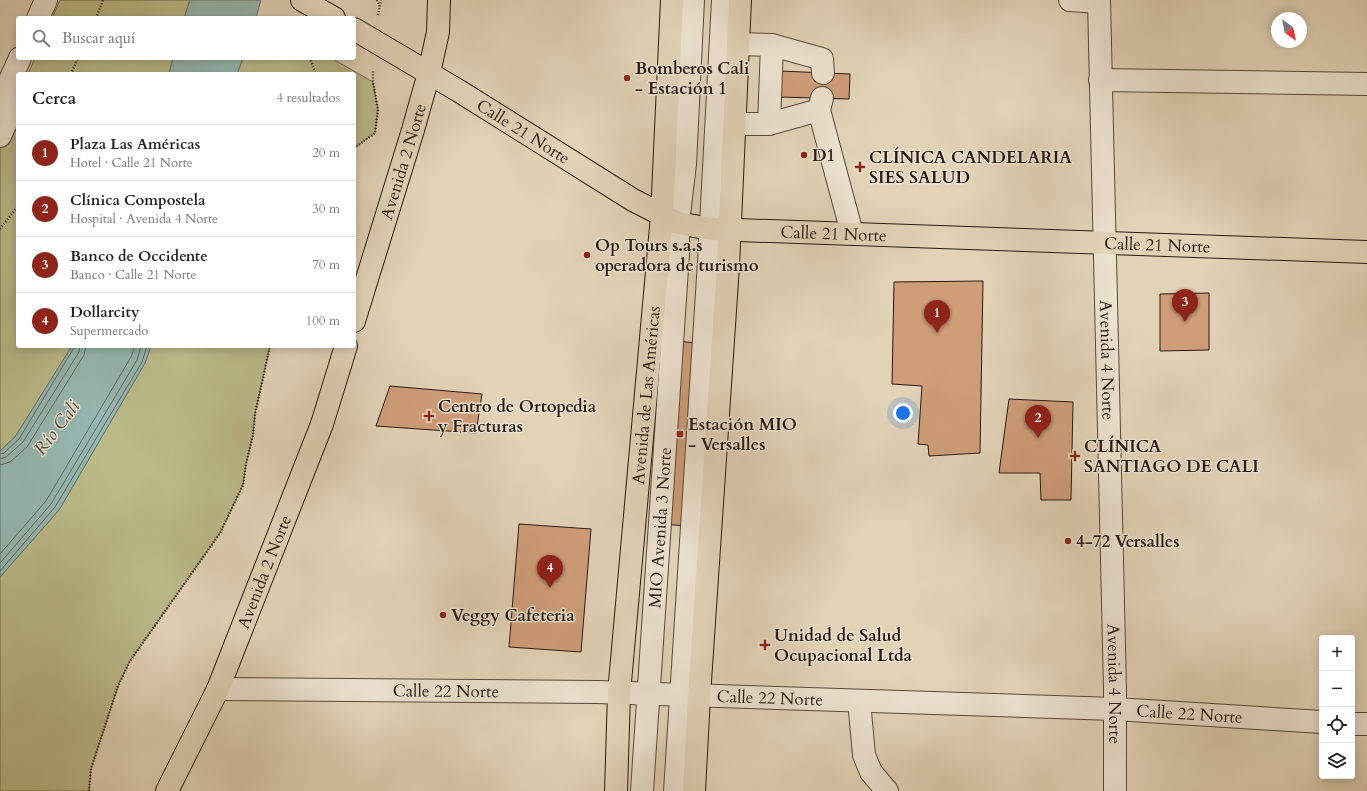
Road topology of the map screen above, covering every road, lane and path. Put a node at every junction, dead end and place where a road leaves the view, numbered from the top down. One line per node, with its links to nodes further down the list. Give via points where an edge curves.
1 (46, 0): 14 (street)
2 (60, 0): 15 (street)
3 (103, 0): 16 (path)
4 (377, 0): 5 (path, via 380,6)
5 (381, 0)
6 (439, 0): 28 (main road, Avenida 2 Norte, via 438,32)
7 (672, 0): 40 (main road, Avenida de Las Américas)
8 (693, 0): 40 (street, MIO Avenida 3 Norte, via 685,164)
9 (722, 0): 42 (street)
10 (740, 0): 19 (main road)
11 (1070, 0): 12 (street)
12 (1099, 1): 30 (street, Avenida 4 Norte)
13 (307, 3): 17 (main road)
14 (39, 16)
15 (53, 16)
16 (97, 16)
17 (330, 16)
18 (356, 30): 28 (main road, Calle 21 Norte)
19 (738, 44): 20 (street); 35 (main road)
20 (772, 45): 29 (street, via 822,59); 36 (street)
21 (19, 60): 34 (street)
22 (34, 60): 25 (street)
23 (77, 60): 26 (path)
24 (310, 60): 27 (path)
25 (29, 72)
26 (72, 72)
27 (314, 72)
28 (429, 73): 40 (main road, Calle 21 Norte, via 632,200); 46 (main road, Avenida 2 Norte)
29 (823, 73)
30 (1100, 80): 32 (street); 44 (street, Avenida 4 Norte)
31 (373, 82): 38 (path, via 378,110 375,133)
32 (1367, 84)
33 (16, 100): 37 (street)
34 (0, 102)
35 (734, 124): 36 (street); 42 (main road)
36 (769, 124): 43 (street, via 820,104)
37 (0, 136)
38 (356, 147)
39 (16, 209): 41 (path)
40 (670, 220): 42 (main road, Calle 21 Norte); 50 (main road, Avenida de Las Américas); 51 (street, MIO Avenida 3 Norte, via 678,262)
41 (0, 229)
42 (719, 229): 43 (main road, Calle 21 Norte); 52 (main road)
43 (852, 233): 44 (main road, Calle 21 Norte)
44 (1106, 242): 45 (main road, Calle 21 Norte); 54 (street, Avenida 4 Norte)
45 (1367, 252)
46 (356, 314)
47 (270, 348): 58 (path, via 243,485 220,533 130,661 118,686 91,769)
48 (345, 348): 49 (main road, Avenida 2 Norte, via 322,424)
49 (218, 689): 50 (street, Calle 22 Norte); 59 (main road, Avenida 2 Norte)
50 (619, 693): 51 (street, Calle 22 Norte); 60 (main road, Avenida de Las Américas)
51 (648, 694): 52 (street, Calle 22 Norte); 61 (street, MIO Avenida 3 Norte)
52 (690, 695): 53 (street, Calle 22 Norte); 62 (street); 63 (main road)
53 (859, 701): 54 (street, Calle 22 Norte); 64 (street, via 864,755 871,772)
54 (1115, 709): 55 (street, Calle 22 Norte); 65 (street, Avenida 4 Norte)
55 (1319, 722)
56 (1355, 724): 57 (street)
57 (1367, 724)
58 (89, 791)
59 (167, 791)
60 (616, 791)
61 (642, 791)
62 (675, 791)
63 (694, 791)
64 (887, 791)
65 (1115, 791)

